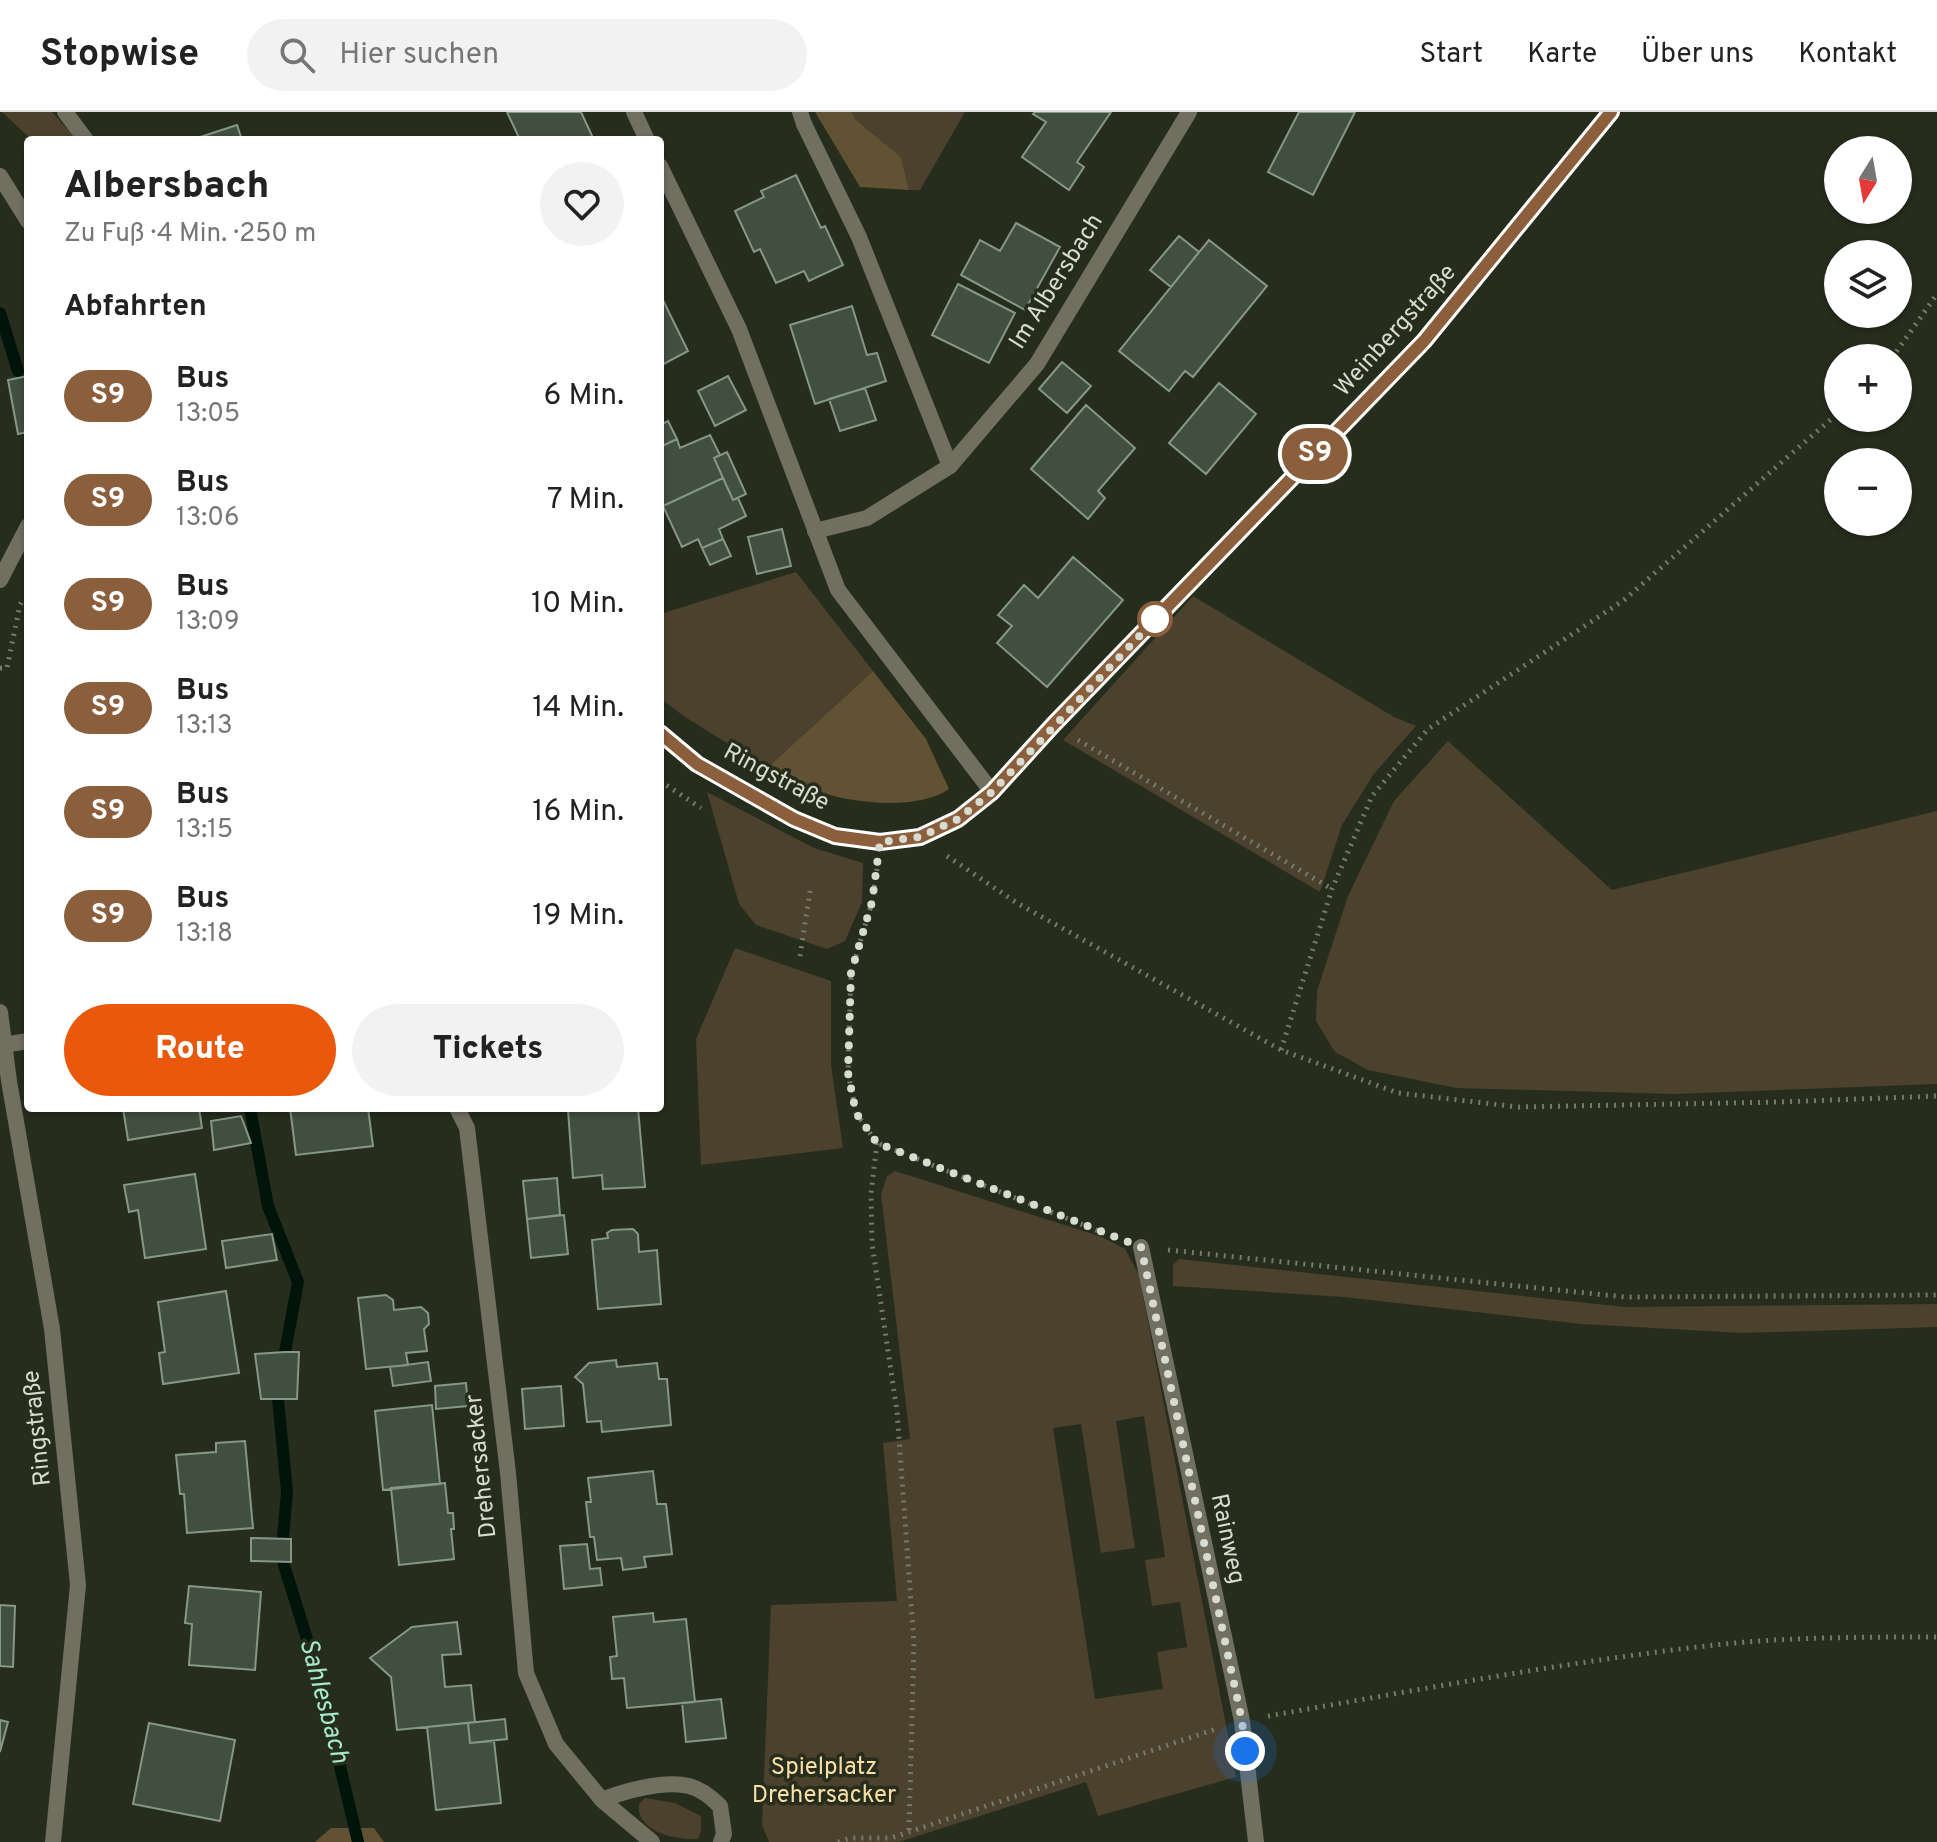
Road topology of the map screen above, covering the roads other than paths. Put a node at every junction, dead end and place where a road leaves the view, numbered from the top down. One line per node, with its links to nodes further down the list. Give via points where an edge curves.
1 (65, 112): 6 (street)
2 (634, 112): 7 (street)
3 (1189, 112): 11 (street, Im Albersbach, via 1037,364)
4 (1612, 112): 16 (street, Weinbergstraße, via 1424,341)
5 (802, 118): 11 (street, via 859,237)
6 (83, 136)
7 (645, 136)
8 (664, 174): 12 (street, via 739,329)
9 (0, 176): 10 (street)
10 (24, 215)
11 (950, 466): 12 (street, Im Albersbach, via 867,518)
12 (815, 531): 16 (street, via 838,590)
13 (24, 534): 14 (street)
14 (0, 580)
15 (664, 736): 17 (street, Ringstraße, via 697,764 794,819 835,836)
16 (992, 792): 17 (street, Weinbergstraße, via 958,819 920,837)
17 (880, 842)
18 (0, 1012): 20 (street, Ringstraße)
19 (24, 1042): 20 (street)
20 (3, 1045): 21 (street, Ringstraße)
21 (4, 1082): 25 (street, Ringstraße, via 52,1329 78,1585)
22 (459, 1112): 24 (street, Drehersacker, via 467,1128 526,1673 556,1744)
23 (1141, 1247): 28 (street, Rainweg, via 1242,1721)
24 (602, 1800): 26 (street, Drehersacker); 27 (street, via 630,1788 687,1785 720,1806)
25 (53, 1842)
26 (652, 1842)
27 (721, 1842)
28 (1256, 1842)

